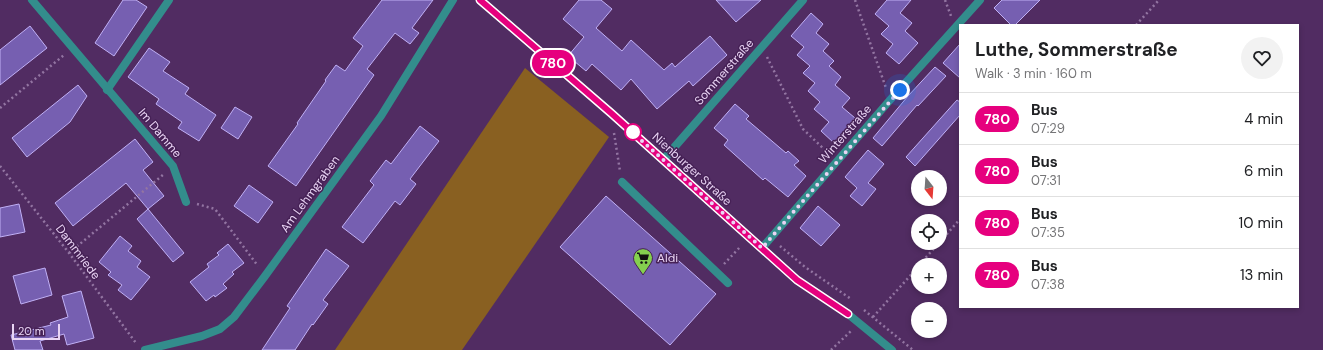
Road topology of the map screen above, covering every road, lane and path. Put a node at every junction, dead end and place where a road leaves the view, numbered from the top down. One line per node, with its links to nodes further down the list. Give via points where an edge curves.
1 (32, 0): 11 (street, Im Damme)
2 (169, 0): 12 (street)
3 (453, 0): 31 (street, Am Lehmgraben, via 381,116)
4 (480, 0): 15 (street, Nienburger Straße)
5 (803, 0): 10 (street, Sommerstraße)
6 (855, 0): 13 (path)
7 (980, 0): 13 (street, Winterstraße)
8 (1159, 0): 9 (path)
9 (1137, 24)
10 (762, 46): 16 (street, Sommerstraße); 17 (path, via 802,129)
11 (72, 48): 12 (street, Im Damme); 14 (path)
12 (107, 90): 19 (street, Im Damme)
13 (890, 100): 17 (street, Winterstraße)
14 (0, 108)
15 (611, 113): 16 (street, Nienburger Straße); 20 (path)
16 (664, 160): 24 (street, Nienburger Straße)
17 (837, 162): 25 (street, Winterstraße)
18 (0, 166): 27 (path, Dammriede)
19 (173, 166): 21 (street, Im Damme); 27 (path)
20 (622, 182): 29 (street)
21 (186, 202): 31 (path, via 215,209)
22 (959, 220): 23 (path)
23 (947, 233)
24 (750, 237): 25 (street, Nienburger Straße); 29 (path)
25 (762, 248): 33 (street, Nienburger Straße, via 797,280)
26 (932, 250): 28 (path)
27 (69, 253): 34 (path, Dammriede)
28 (926, 258)
29 (716, 272): 32 (street)
30 (911, 275): 33 (path, via 873,317)
31 (265, 276): 35 (street, Am Lehmgraben, via 234,318 220,329)
32 (728, 283)
33 (859, 323): 36 (path); 37 (street, Nienburger Straße)
34 (136, 344)
35 (145, 350)
36 (831, 350)
37 (892, 350)

